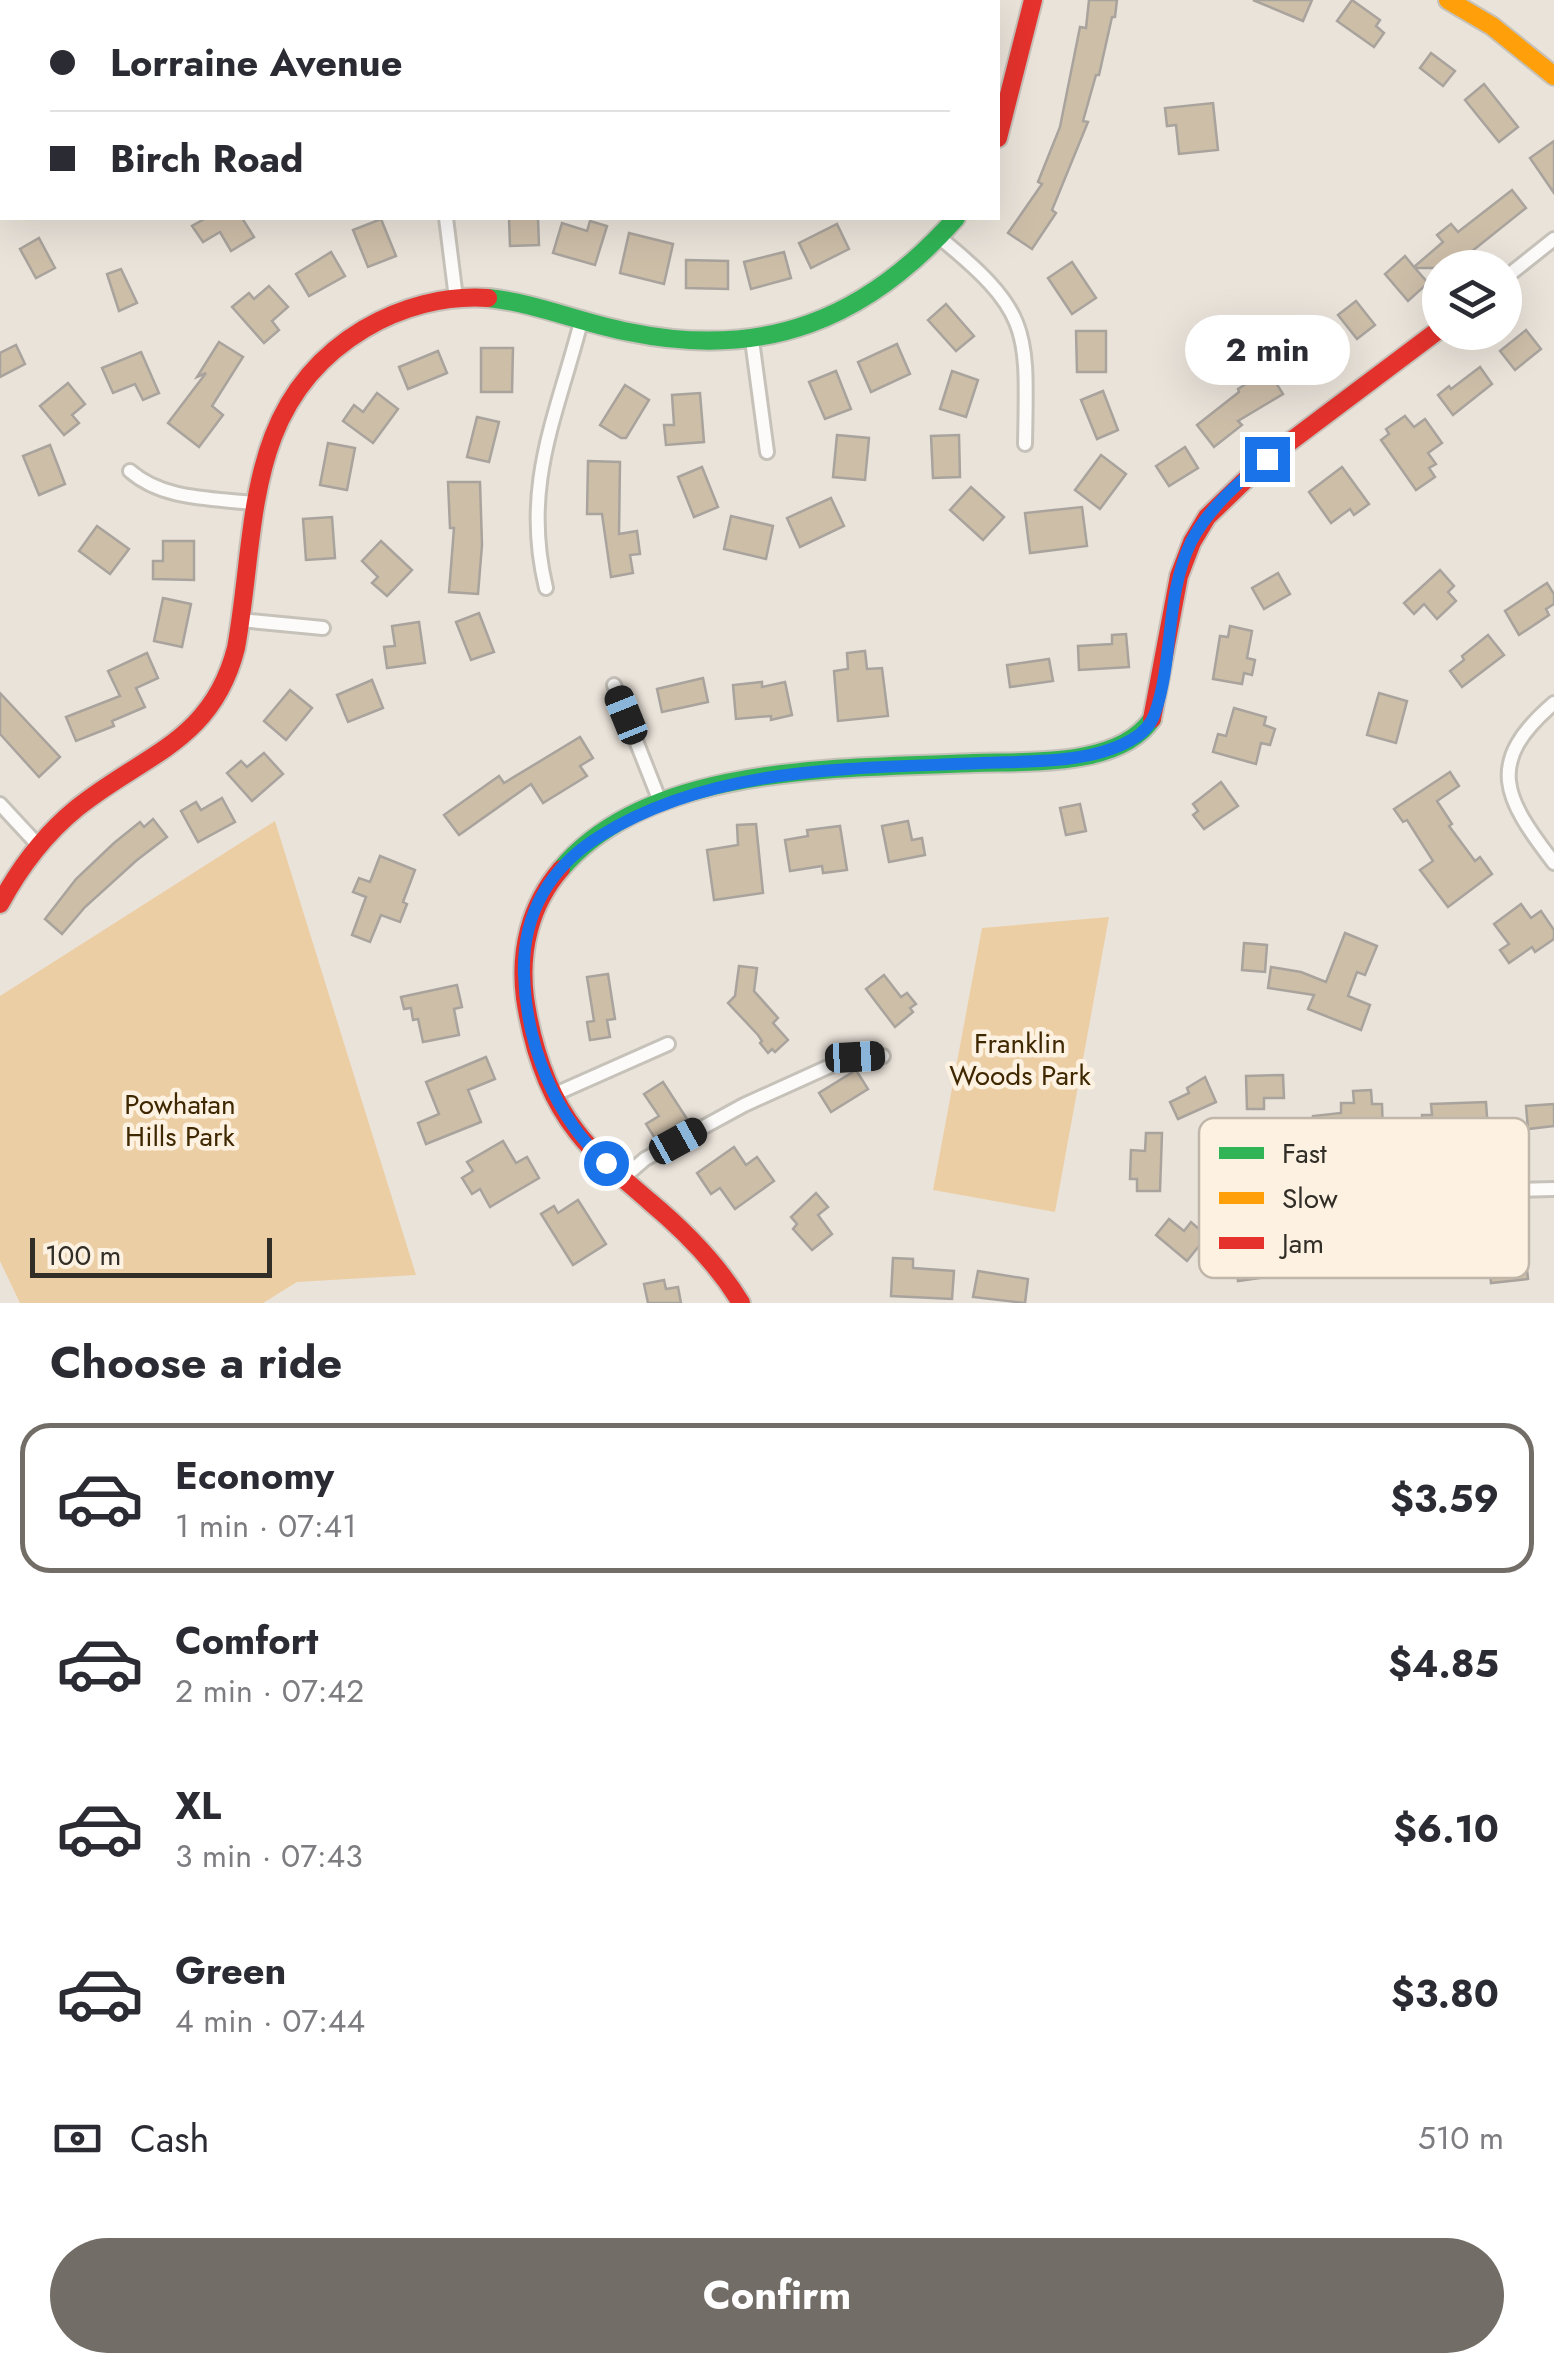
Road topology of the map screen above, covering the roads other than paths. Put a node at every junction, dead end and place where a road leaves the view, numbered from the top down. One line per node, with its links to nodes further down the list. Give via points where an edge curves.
1 (1033, 0): 4 (street)
2 (1448, 0): 3 (street)
3 (1554, 76)
4 (1000, 130)
5 (446, 220): 10 (street)
6 (954, 220): 7 (street)
7 (940, 238): 12 (street, via 862,302); 14 (street, via 999,291 1020,328)
8 (1554, 239): 9 (street)
9 (1522, 264)
10 (456, 298): 11 (street, via 506,298); 17 (street, via 379,320 330,354 274,428)
11 (582, 318): 12 (street, via 666,340); 18 (street, via 537,484 537,552)
12 (752, 340): 15 (street)
13 (1422, 343): 24 (street, via 1267,459 1208,517 1180,576 1155,713 1140,735 1116,747 1046,759 756,779)
14 (1026, 444)
15 (766, 452)
16 (130, 471): 17 (street, via 171,493)
17 (253, 504): 19 (street)
18 (546, 588)
19 (240, 620): 20 (street); 25 (street, via 224,684 194,730 89,799)
20 (323, 628)
21 (614, 686): 24 (street)
22 (1554, 704): 26 (street, via 1516,741 1508,765 1518,810)
23 (0, 804): 25 (street)
24 (662, 804): 30 (street, via 576,853 536,904 524,948 525,994)
25 (38, 845): 27 (street)
26 (1554, 863)
27 (0, 904)
28 (668, 1044): 30 (street)
29 (883, 1056): 31 (street, via 839,1062 744,1105)
30 (554, 1095): 31 (street, via 589,1148)
31 (622, 1178): 34 (street, via 700,1248)
32 (1554, 1189): 33 (street)
33 (1529, 1190)
34 (741, 1303)

